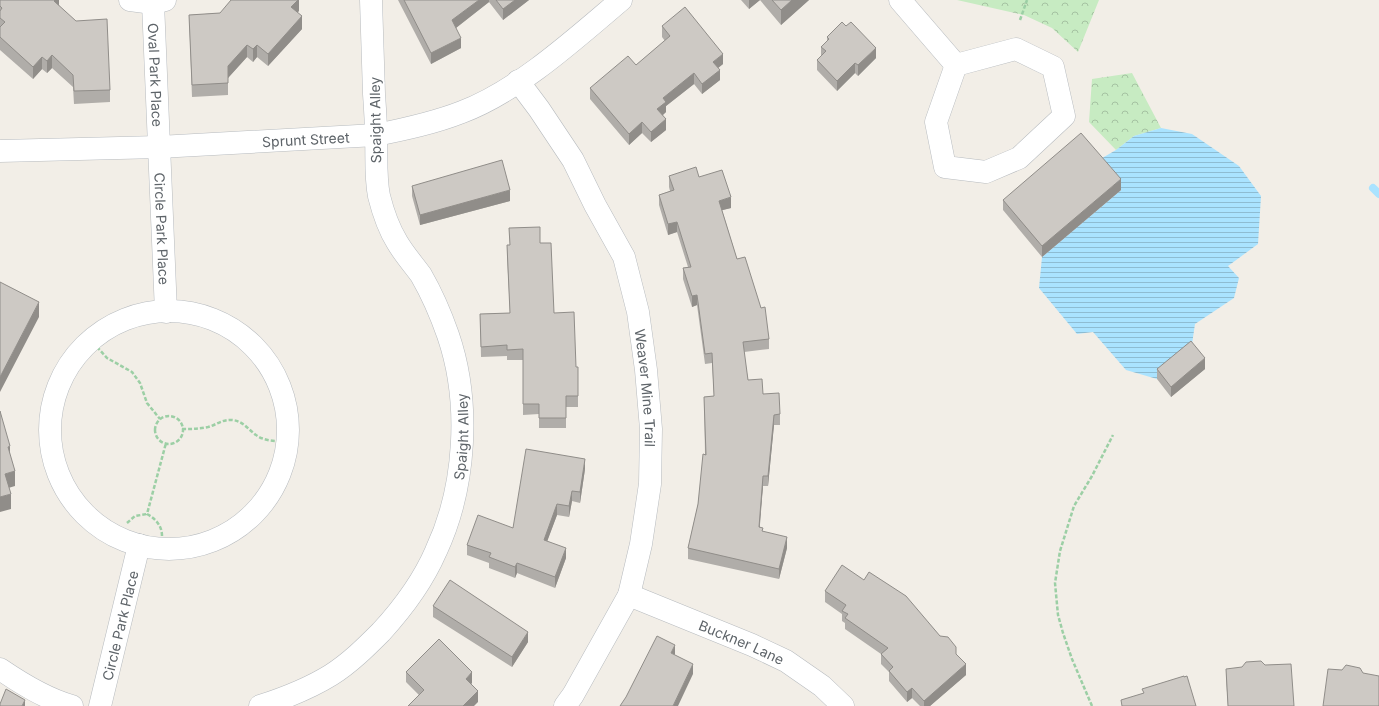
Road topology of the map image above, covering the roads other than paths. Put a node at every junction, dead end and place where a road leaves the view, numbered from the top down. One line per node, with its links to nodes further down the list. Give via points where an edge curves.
1 (130, 0): 5 (street, Oval Park Place)
2 (371, 0): 8 (street, Spaight Alley)
3 (621, 0): 7 (street, Sprunt Street)
4 (900, 0): 6 (street)
5 (159, 2): 9 (street, Oval Park Place)
6 (956, 65): 6 (street, via 936,122 945,167 986,172 1019,158 1064,116 1053,67 1016,49)
7 (518, 82): 8 (street, Sprunt Street, via 463,112 408,129); 13 (street, Weaver Mine Trail, via 573,160 624,257 638,312 651,429 650,484)
8 (376, 135): 9 (street, Sprunt Street); 17 (street, Spaight Alley, via 379,196 386,218 396,241 421,276 435,303 458,372 463,442 459,476 437,550 420,582 393,618 366,647 332,674 296,693)
9 (159, 147): 10 (street, Sprunt Street); 11 (street, Circle Park Place)
10 (0, 151)
11 (166, 312): 12 (street, via 127,319 91,339 80,350 60,385 51,420 53,456 59,474 77,505 104,530 121,540); 12 (street, via 182,312 214,320 242,336 254,347 265,359 281,388 286,403 288,443 274,488 250,517 235,529 206,542 181,548 160,549)
12 (139, 545): 16 (street, Circle Park Place)
13 (629, 595): 18 (street, Weaver Mine Trail); 19 (street, Buckner Lane, via 786,661 822,686)
14 (0, 669): 15 (street, via 37,691)
15 (72, 706)
16 (100, 706)
17 (260, 706)
18 (565, 706)
19 (843, 706)

